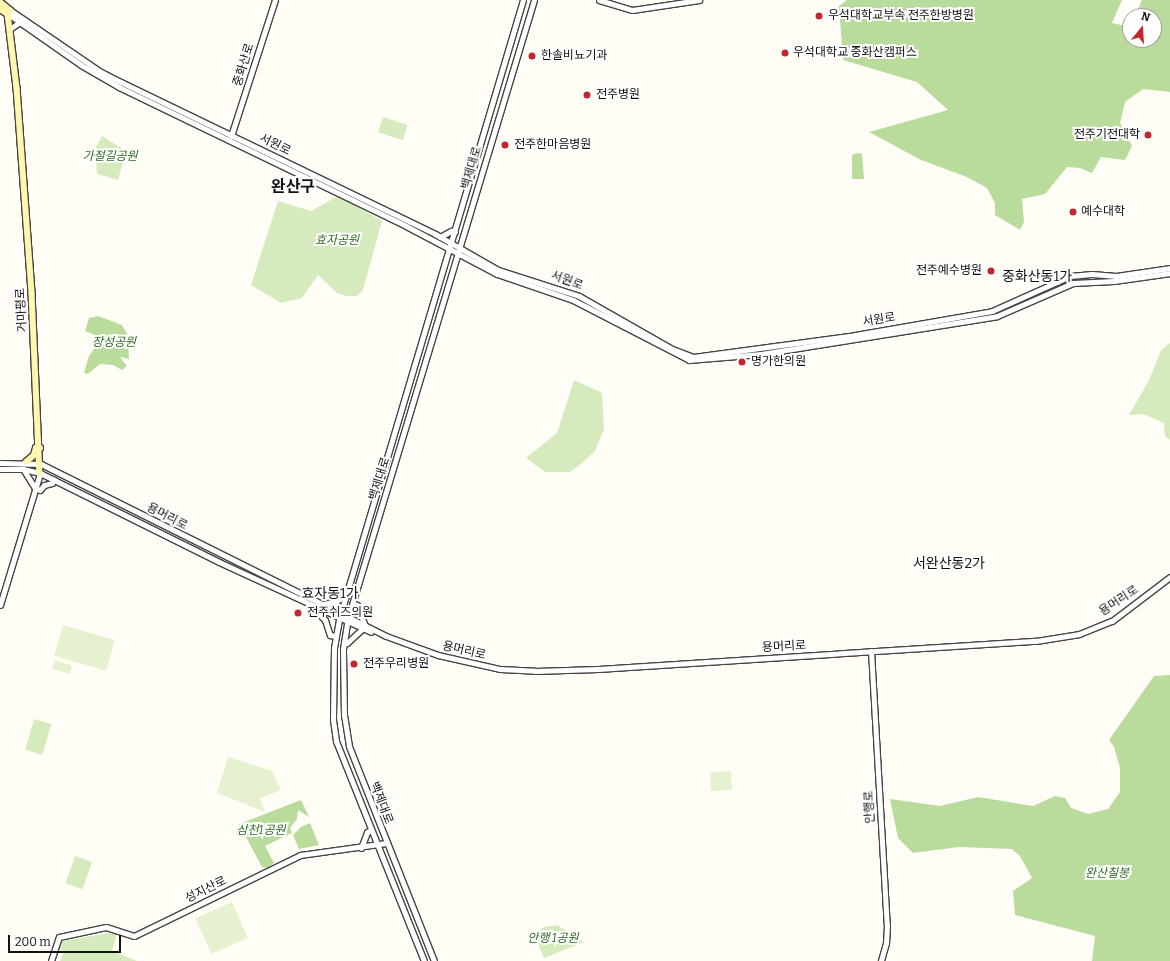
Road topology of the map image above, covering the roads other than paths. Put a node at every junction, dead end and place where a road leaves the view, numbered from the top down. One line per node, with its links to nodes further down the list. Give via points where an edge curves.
1 (275, 0): 11 (street, 중화산로)
2 (523, 0): 12 (street, 백제대로)
3 (534, 0): 15 (street, 백제대로)
4 (599, 0): 5 (street, via 632,10)
5 (699, 0)
6 (0, 2): 8 (main road, 서원로)
7 (0, 8): 8 (main road, 서원로)
8 (9, 12): 9 (street, 서원로); 10 (main road, 거마평로); 11 (street, 서원로, via 101,72)
9 (20, 22): 10 (street); 16 (street, 서원로, via 81,65 119,87)
10 (11, 28): 20 (main road, 거마평로, via 32,293)
11 (232, 136): 13 (street, 서원로)
12 (456, 232): 13 (street, via 451,231); 14 (street, 백제대로)
13 (440, 237): 14 (street, 서원로)
14 (452, 243): 15 (street, 서원로); 16 (street, 백제대로)
15 (460, 248): 17 (street, 백제대로); 18 (street, 서원로, via 498,270 579,296 670,348 693,357 856,335 992,311 1070,276 1116,276)
16 (451, 250): 17 (street, 서원로); 30 (street, 백제대로)
17 (458, 254): 19 (street, 서원로, via 500,276 573,300 683,358 698,361 997,316 1073,283 1114,281); 32 (street, 백제대로)
18 (1170, 268)
19 (1170, 273)
20 (40, 448): 21 (main road, via 36,448 34,455); 23 (main road, 거마평로)
21 (26, 462): 22 (street, 용머리로); 23 (street, 용머리로)
22 (0, 463)
23 (41, 464): 26 (main road, 거마평로); 31 (street, 용머리로)
24 (0, 469): 25 (street, 용머리로)
25 (23, 469): 26 (street, 용머리로); 28 (street)
26 (40, 472): 27 (street, 용머리로); 28 (street, 거마평로)
27 (54, 479): 28 (street, via 40,490); 34 (street, 용머리로)
28 (35, 488): 33 (street, 거마평로)
29 (1170, 577): 40 (street, 용머리로, via 1112,621 1079,634 1036,641)
30 (346, 596): 31 (street, via 341,595 338,601); 35 (street, 백제대로)
31 (323, 604): 35 (street, 용머리로)
32 (353, 604): 36 (street, 백제대로); 37 (street, via 357,605)
33 (0, 605)
34 (319, 608): 35 (street, 용머리로); 38 (street, via 317,612 325,620 330,635)
35 (340, 617): 36 (street, 용머리로); 38 (street, 백제대로)
36 (348, 620): 37 (street, 용머리로); 39 (street, 백제대로)
37 (363, 627): 39 (street, via 347,643); 40 (street, 용머리로, via 461,662 535,671)
38 (336, 636): 41 (street, 백제대로, via 333,693 336,741)
39 (344, 642): 42 (street, 백제대로, via 344,716 348,741)
40 (871, 651): 48 (street, 안행로, via 887,925)
41 (371, 830): 43 (street, 백제대로); 44 (street, via 367,832)
42 (386, 843): 43 (street, 성지산로); 47 (street, 백제대로)
43 (378, 845): 44 (street, 성지산로); 46 (street, 백제대로)
44 (361, 848): 45 (street, 성지산로, via 300,855 134,936 106,927 59,937)
45 (51, 961)
46 (424, 961)
47 (434, 961)
48 (881, 961)

